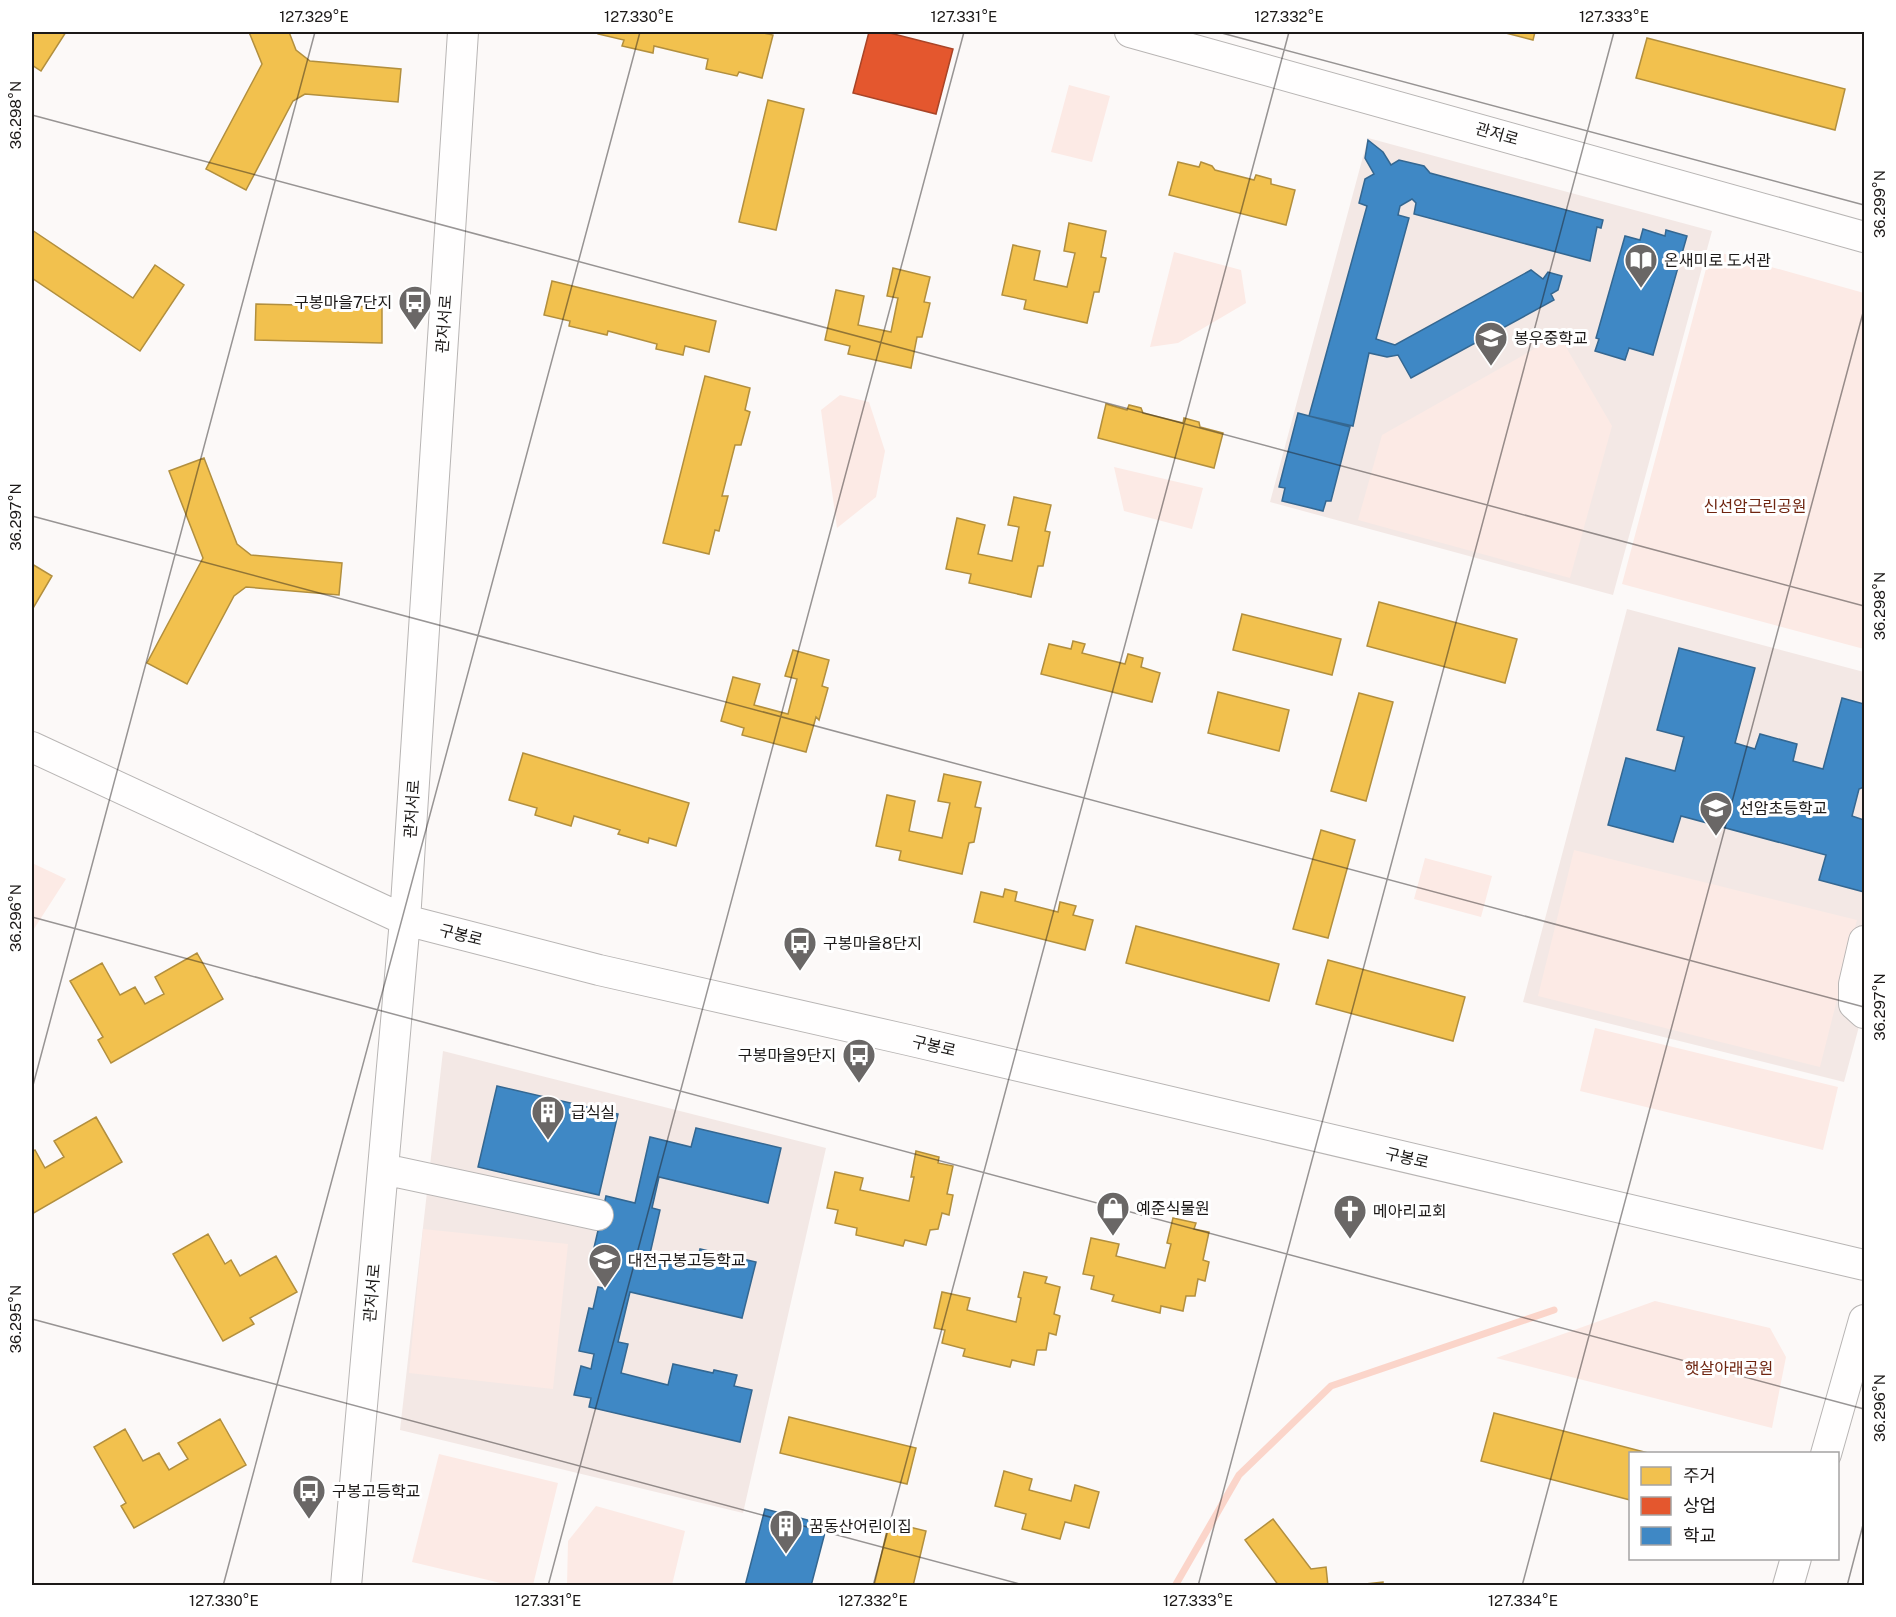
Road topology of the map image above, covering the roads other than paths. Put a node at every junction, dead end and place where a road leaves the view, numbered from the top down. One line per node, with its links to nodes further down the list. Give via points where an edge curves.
1 (463, 32): 5 (street, 관저서로)
2 (1131, 32): 3 (street, 관저로)
3 (1864, 237)
4 (32, 747): 5 (street, 구봉로)
5 (405, 920): 8 (street, 관저서로); 10 (street, 구봉로, via 598,970)
6 (1864, 941): 7 (street, via 1854,984 1854,1004)
7 (1864, 1013)
8 (383, 1169): 9 (street); 14 (street, 관저서로)
9 (598, 1215)
10 (1864, 1265)
11 (1864, 1320): 12 (street)
12 (1827, 1452)
13 (1795, 1560): 15 (street)
14 (346, 1586)
15 (1788, 1586)

